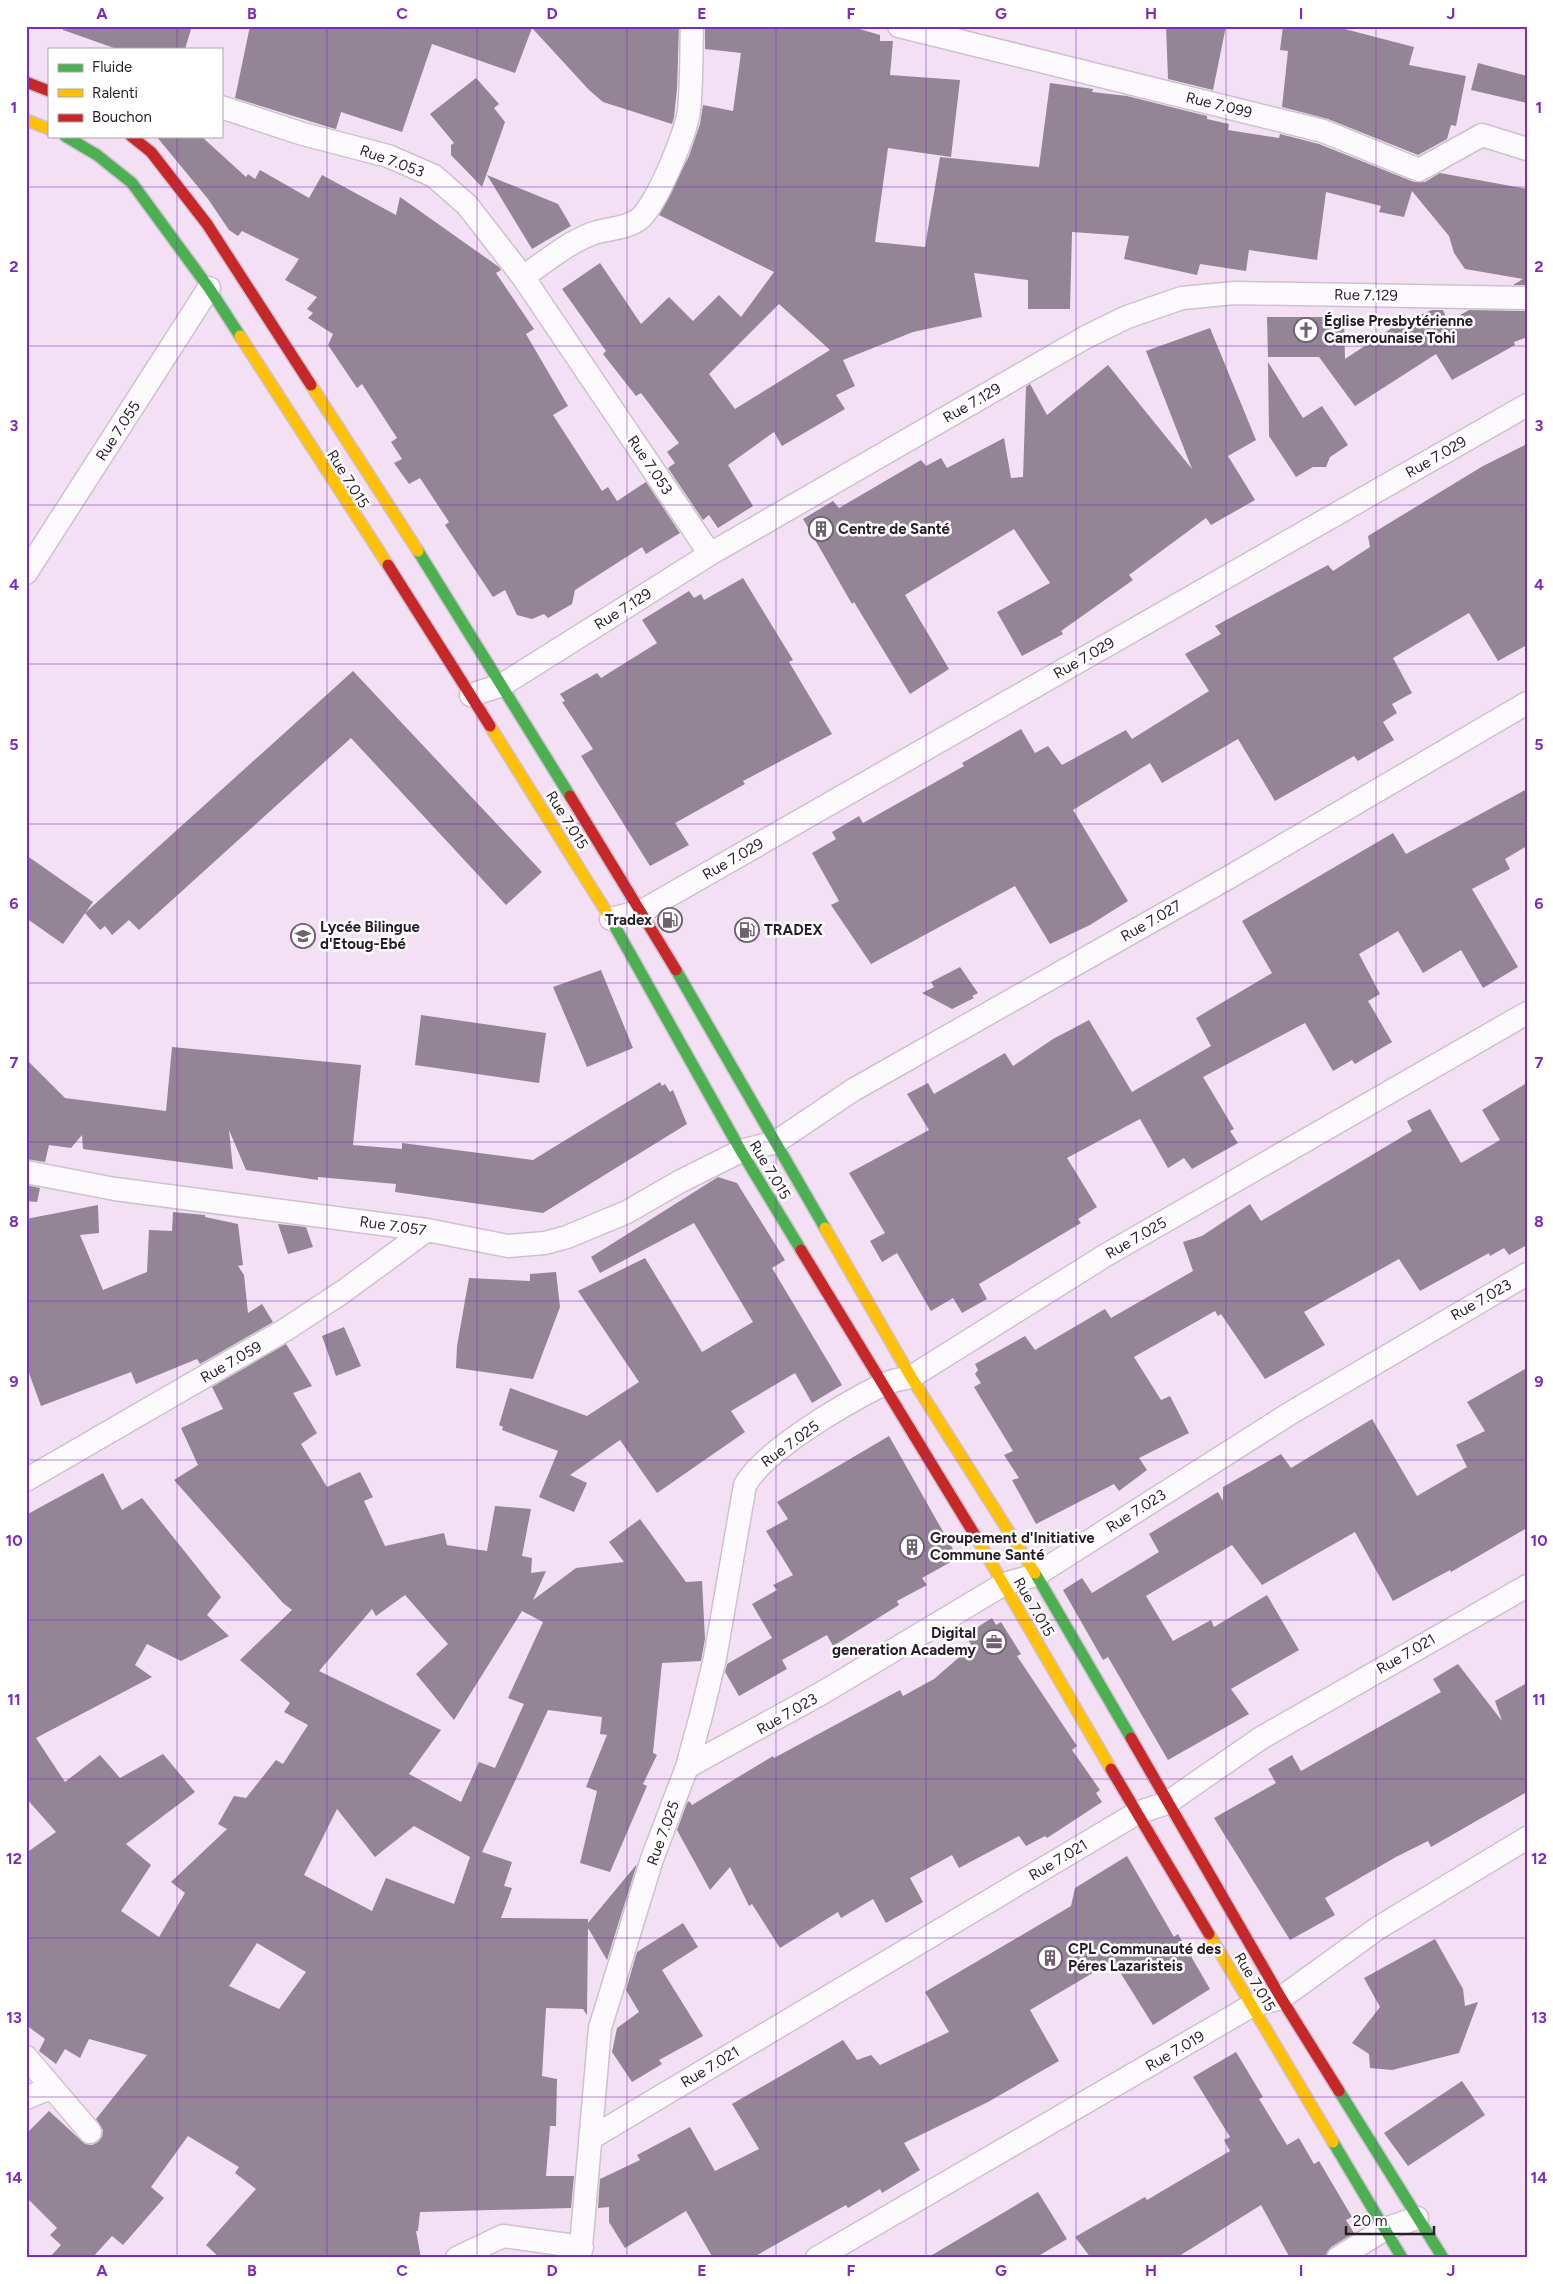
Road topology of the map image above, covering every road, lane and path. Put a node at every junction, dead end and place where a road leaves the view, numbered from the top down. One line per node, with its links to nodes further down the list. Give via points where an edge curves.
1 (692, 26): 11 (street, via 689,112 654,200 641,218 624,228 592,234)
2 (898, 26): 10 (street, Rue 7.099, via 1323,131 1420,170 1482,135)
3 (26, 82): 4 (main road)
4 (48, 91)
5 (222, 107): 11 (street, Rue 7.053, via 303,134 388,156 434,176 467,205)
6 (26, 120): 7 (main road)
7 (48, 129)
8 (68, 138): 12 (main road, Rue 7.015, via 132,182)
9 (134, 138): 17 (main road, Rue 7.015, via 151,152 207,224)
10 (1527, 150)
11 (523, 276): 15 (street, Rue 7.053)
12 (209, 288): 16 (street, Rue 7.055); 18 (main road, Rue 7.015)
13 (1527, 298): 15 (street, Rue 7.129, via 1235,293 1182,298 1127,317 1086,337)
14 (1527, 405): 20 (street, Rue 7.029)
15 (710, 554): 17 (street, Rue 7.129)
16 (26, 573)
17 (502, 685): 18 (street, Rue 7.129); 20 (main road, Rue 7.015)
18 (471, 695): 21 (main road, Rue 7.015)
19 (1527, 702): 23 (street, Rue 7.027, via 853,1090)
20 (642, 911): 21 (street); 23 (main road, Rue 7.015)
21 (611, 919): 24 (main road, Rue 7.015)
22 (1527, 1013): 28 (street, Rue 7.025, via 1106,1255)
23 (776, 1142): 24 (street, Rue 7.027); 28 (main road, Rue 7.015)
24 (741, 1151): 26 (street, Rue 7.057, via 601,1224 546,1243 508,1246); 29 (main road, Rue 7.015)
25 (26, 1172): 26 (street, Rue 7.057, via 115,1189)
26 (427, 1230): 30 (street, Rue 7.059, via 285,1330)
27 (1527, 1274): 31 (street, Rue 7.023, via 1289,1414)
28 (911, 1376): 29 (street, Rue 7.025); 31 (main road, Rue 7.015)
29 (883, 1384): 32 (main road, Rue 7.015); 34 (street, Rue 7.025, via 775,1452 752,1472 745,1485 715,1658)
30 (26, 1480)
31 (1036, 1575): 32 (street, Rue 7.023); 35 (main road, Rue 7.015)
32 (1004, 1584): 34 (street, Rue 7.023, via 822,1694); 36 (main road, Rue 7.015)
33 (1527, 1586): 35 (street, Rue 7.021, via 1261,1738)
34 (687, 1767): 44 (street, Rue 7.025, via 652,1859 600,2028)
35 (1167, 1803): 36 (street, Rue 7.021); 38 (main road, Rue 7.015)
36 (1137, 1813): 39 (main road, Rue 7.015); 44 (street, Rue 7.021)
37 (1527, 1838): 38 (street, Rue 7.019, via 1378,1928)
38 (1282, 1998): 39 (street, Rue 7.019); 45 (main road, Rue 7.015)
39 (1251, 2006): 46 (main road, Rue 7.015); 49 (street, Rue 7.019)
40 (26, 2057): 41 (street)
41 (50, 2088): 42 (street); 43 (street)
42 (26, 2098)
43 (90, 2132)
44 (591, 2138): 47 (street, Rue 7.025)
45 (1417, 2218): 46 (street); 52 (main road, Rue 7.015)
46 (1385, 2229): 50 (street); 51 (main road, Rue 7.015)
47 (581, 2252): 48 (street, via 503,2236)
48 (457, 2258)
49 (817, 2258)
50 (1338, 2258)
51 (1402, 2258)
52 (1443, 2258)

